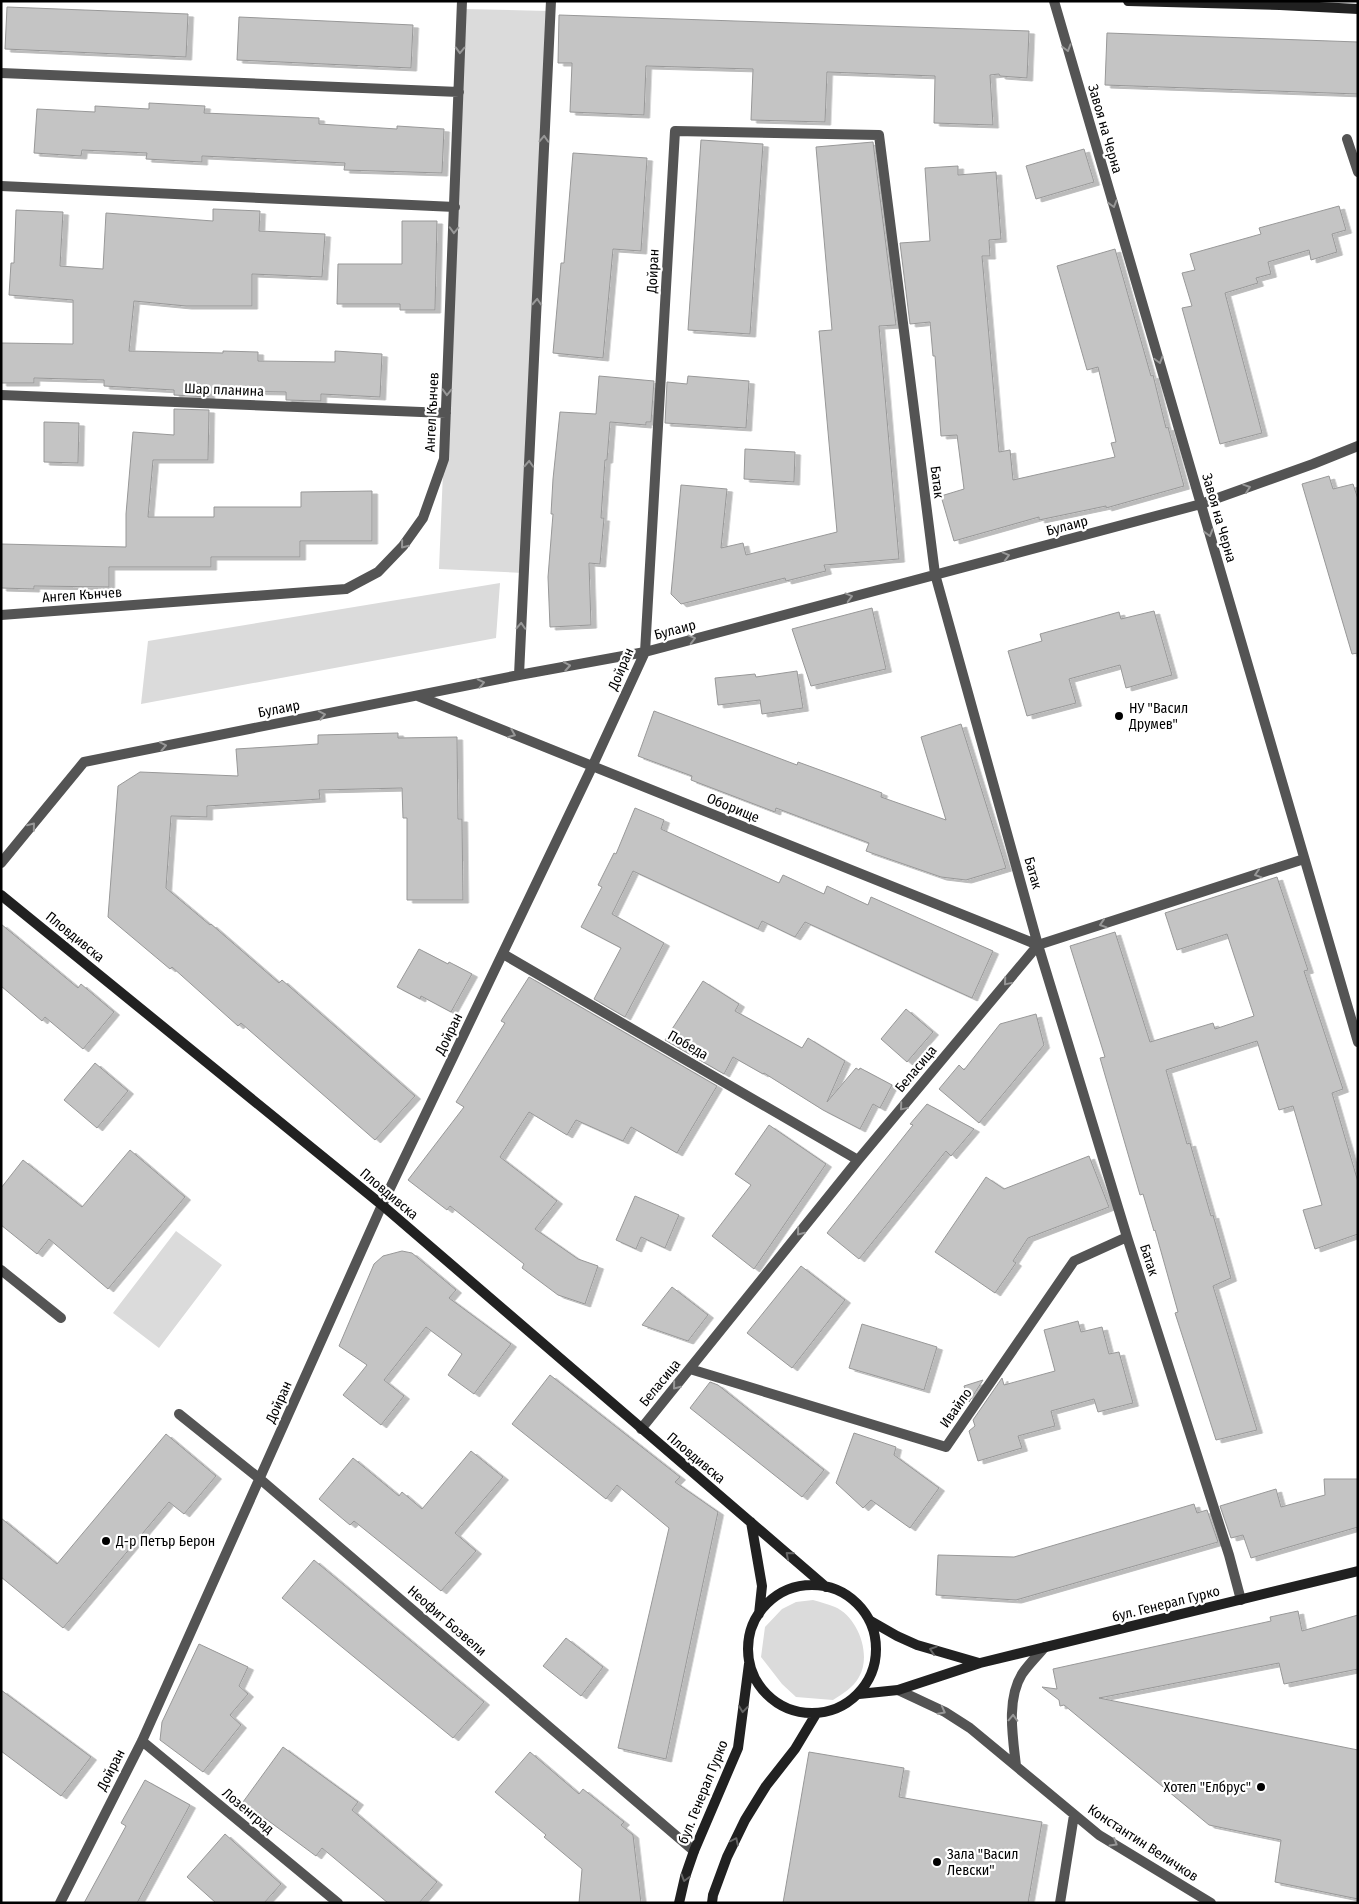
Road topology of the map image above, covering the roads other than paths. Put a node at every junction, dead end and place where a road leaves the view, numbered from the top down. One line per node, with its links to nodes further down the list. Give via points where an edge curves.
1 (462, 1): 7 (street, Ангел Кънчев, one-way to 7)
2 (551, 1): 20 (street, one-way to 2)
3 (1054, 1): 16 (street, Завоя на Черна, one-way to 16)
4 (1128, 1): 5 (street)
5 (1358, 9)
6 (1, 73): 7 (street)
7 (459, 92): 12 (street, Ангел Кънчев)
8 (879, 135): 17 (street, Батак); 19 (street, Дойран, via 674,131)
9 (1347, 139): 10 (street)
10 (1358, 172)
11 (1, 186): 12 (street)
12 (454, 207): 14 (street, Ангел Кънчев, one-way to 14)
13 (1, 395): 14 (street, Шар планина)
14 (446, 413): 18 (street, Ангел Кънчев, one-way to 18, via 444,459 423,518 403,546 378,572 346,589)
15 (1358, 446): 16 (street, Булаир, one-way to 15)
16 (1201, 504): 17 (street, Булаир, one-way to 16); 23 (street, Завоя на Черна, one-way to 23)
17 (935, 574): 19 (street, Булаир, one-way to 17); 26 (street, Батак)
18 (1, 615)
19 (645, 652): 20 (street, Булаир, one-way to 19); 22 (street, Дойран)
20 (519, 675): 21 (street, Булаир, one-way to 20)
21 (418, 696): 22 (street, Оборище, one-way to 22); 24 (street, Булаир, one-way to 21, via 84,762)
22 (592, 767): 26 (street, Оборище); 27 (street, Дойран)
23 (1304, 859): 26 (street, one-way to 26); 28 (street, Завоя на Черна)
24 (1, 863)
25 (1, 895): 30 (street, Пловдивска)
26 (1038, 945): 29 (street, Беласица, one-way to 29); 31 (street, Батак)
27 (503, 954): 29 (street, Победа); 30 (street, Дойран)
28 (1358, 1042)
29 (858, 1160): 34 (street, Беласица, one-way to 34)
30 (382, 1205): 36 (street, Пловдивска); 37 (street, Дойран)
31 (1127, 1238): 34 (street, Ивайло, via 1074,1262 946,1447); 41 (street, Батак)
32 (1, 1270): 33 (street)
33 (61, 1318)
34 (690, 1369): 36 (street, Беласица, one-way to 36)
35 (179, 1414): 37 (street, Неофит Бозвели)
36 (641, 1429): 38 (street, Пловдивска)
37 (260, 1479): 50 (street, Дойран); 53 (street, Неофит Бозвели)
38 (751, 1522): 40 (street, Пловдивска, one-way to 38); 42 (street, via 762,1586)
39 (1358, 1570): 41 (street, бул. Генерал Гурко)
40 (826, 1587): 42 (street, via 788,1590); 43 (street, via 843,1593 858,1604)
41 (1241, 1600): 44 (street, бул. Генерал Гурко)
42 (759, 1614): 45 (street, via 751,1628)
43 (869, 1620): 46 (street, one-way to 43, via 917,1645); 48 (street, via 876,1638 876,1658 870,1678)
44 (1044, 1647): 46 (street, бул. Генерал Гурко); 51 (street, one-way to 44, via 1014,1699 1022,1675)
45 (749, 1661): 49 (street, via 755,1679 766,1694 780,1705); 53 (street, бул. Генерал Гурко, one-way to 53, via 738,1748)
46 (980, 1663): 47 (street, бул. Генерал Гурко)
47 (898, 1690): 48 (street, бул. Генерал Гурко); 51 (street, Константин Величков, one-way to 51, via 970,1728)
48 (859, 1694): 49 (street, via 839,1708)
49 (816, 1714): 57 (street, one-way to 49, via 727,1857 745,1820)
50 (142, 1741): 54 (street, Дойран); 55 (street, Лозенград)
51 (1016, 1766): 52 (street, Константин Величков)
52 (1074, 1815): 58 (street); 59 (street, Константин Величков, one-way to 59, via 1099,1835)
53 (694, 1851): 56 (street, бул. Генерал Гурко, one-way to 56)
54 (60, 1903)
55 (338, 1903)
56 (679, 1903)
57 (712, 1903)
58 (1060, 1903)
59 (1211, 1903)

